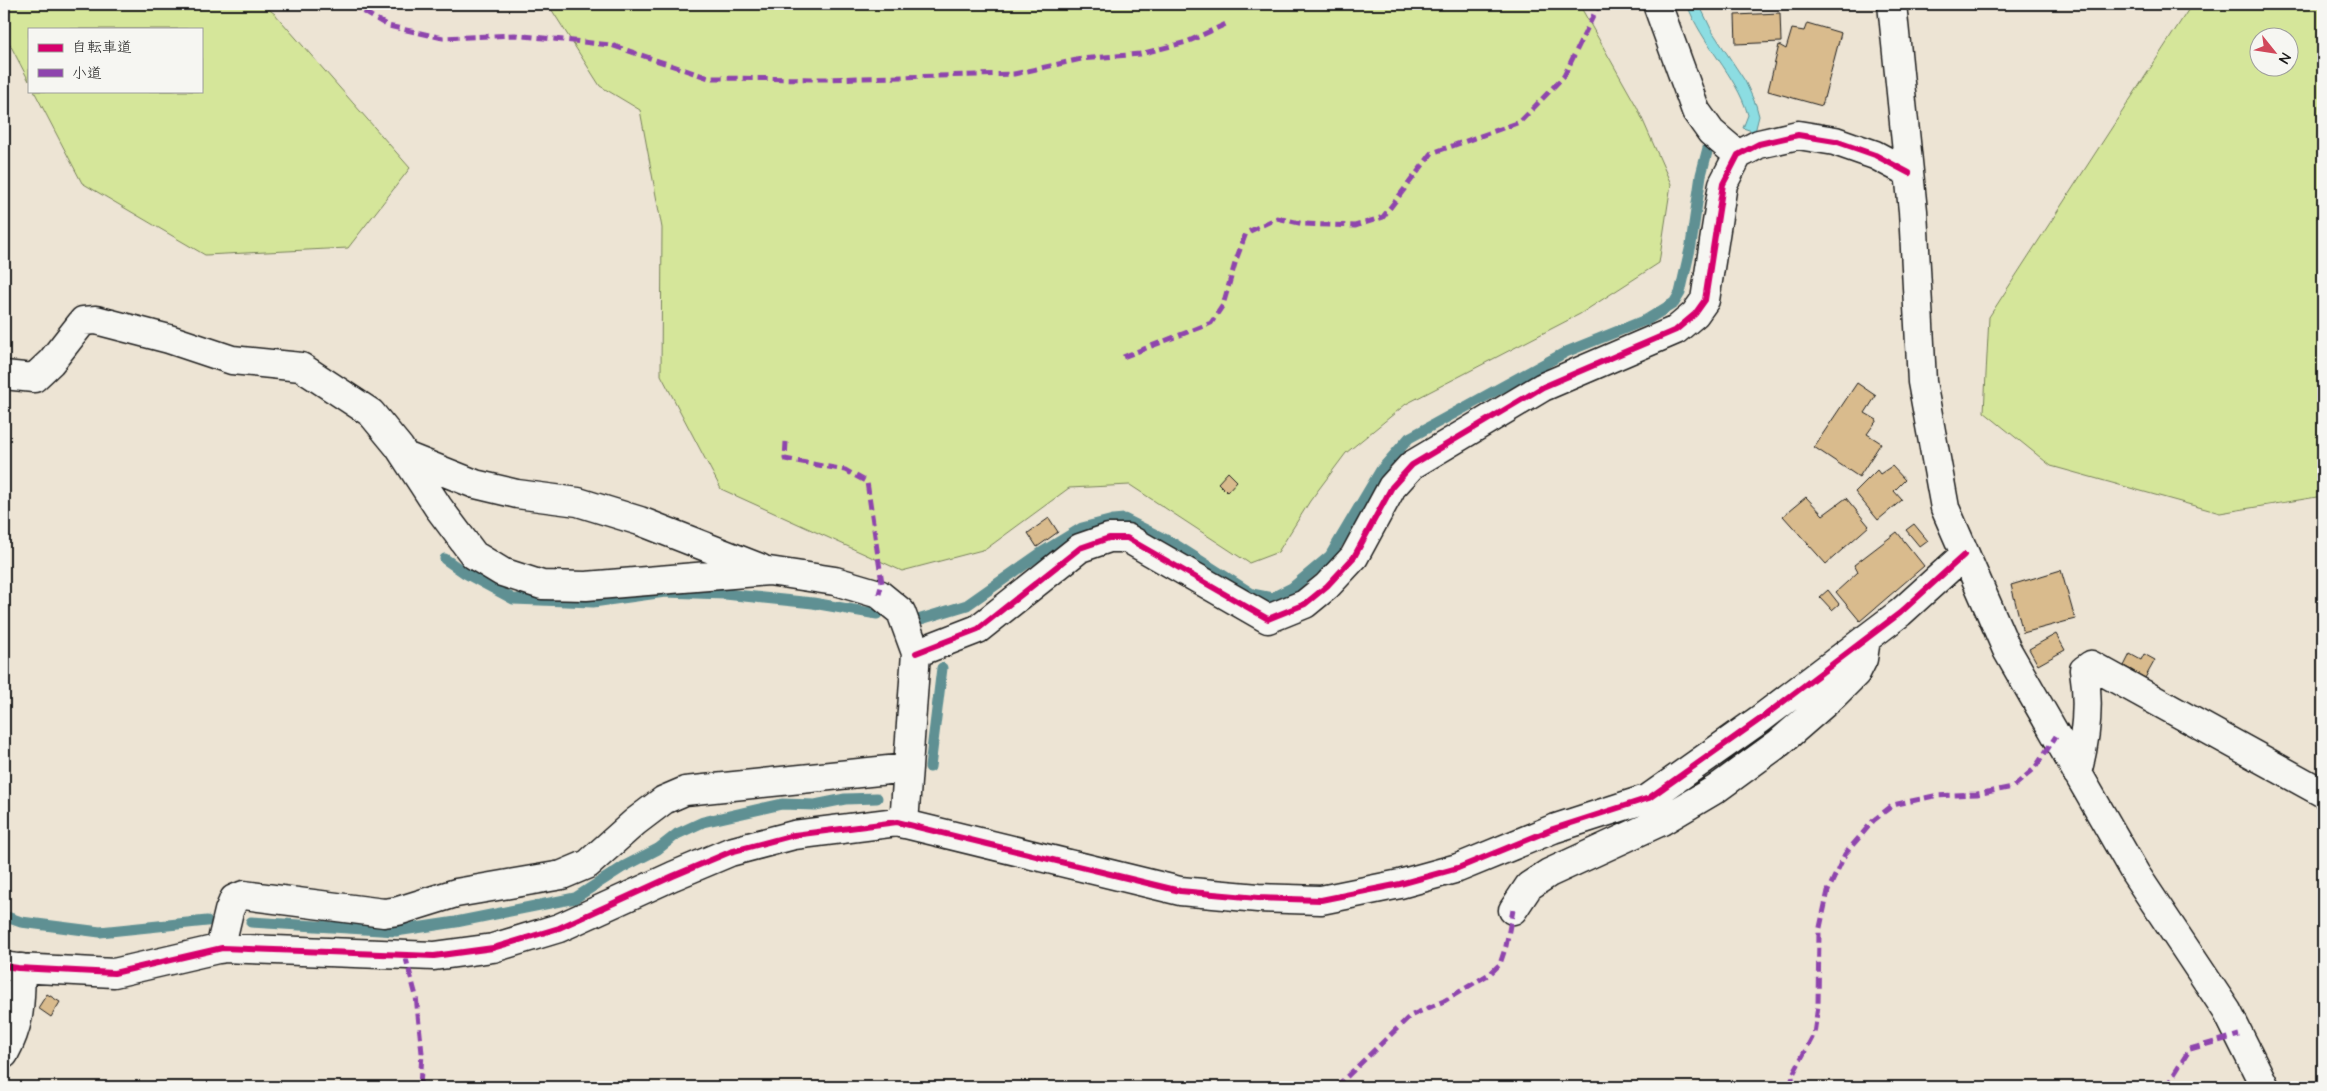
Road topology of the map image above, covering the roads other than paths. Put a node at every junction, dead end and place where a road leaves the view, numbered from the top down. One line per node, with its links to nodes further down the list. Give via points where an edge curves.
1 (1657, 4): 3 (street, via 1696,111 1711,132)
2 (1892, 4): 4 (street)
3 (1738, 155): 4 (street, via 1759,144 1798,135 1835,141 1875,155); 10 (street, via 1723,184 1705,300 1696,314 1676,330 1543,388 1412,465 1392,487 1354,557 1305,604 1268,619 1127,538 1109,538 1080,548 978,629)
4 (1910, 173): 7 (street, via 1922,382 1945,508)
5 (4, 374): 6 (street, via 34,378 83,321 96,320 232,360 301,367 371,413)
6 (405, 456): 8 (street, via 475,484 517,494 578,502 640,521); 8 (street, via 474,555 502,572 542,585 586,586)
7 (1964, 555): 9 (street); 12 (street, via 2007,650)
8 (769, 572): 10 (street, via 835,581 879,594 901,612)
9 (1866, 639): 14 (street, via 1649,798 1553,829 1458,868 1321,900 1180,890); 15 (street, via 1863,659 1856,673 1779,743 1716,789 1662,821 1549,873 1529,886)
10 (916, 653): 11 (street)
11 (908, 768): 14 (street); 16 (street, via 685,791 664,800 588,864 562,875 456,893 398,912 384,913 244,895 234,899)
12 (2077, 773): 13 (street, via 2086,740 2084,670 2092,665); 19 (street, via 2135,873 2227,1011)
13 (2323, 793)
14 (904, 824): 16 (street, via 896,822 794,835 730,852 559,928 494,948 434,956)
15 (1513, 910)
16 (220, 948): 17 (street, via 114,973)
17 (12, 967): 18 (street, via 20,1006 15,1035)
18 (4, 1054)
19 (2265, 1087)

